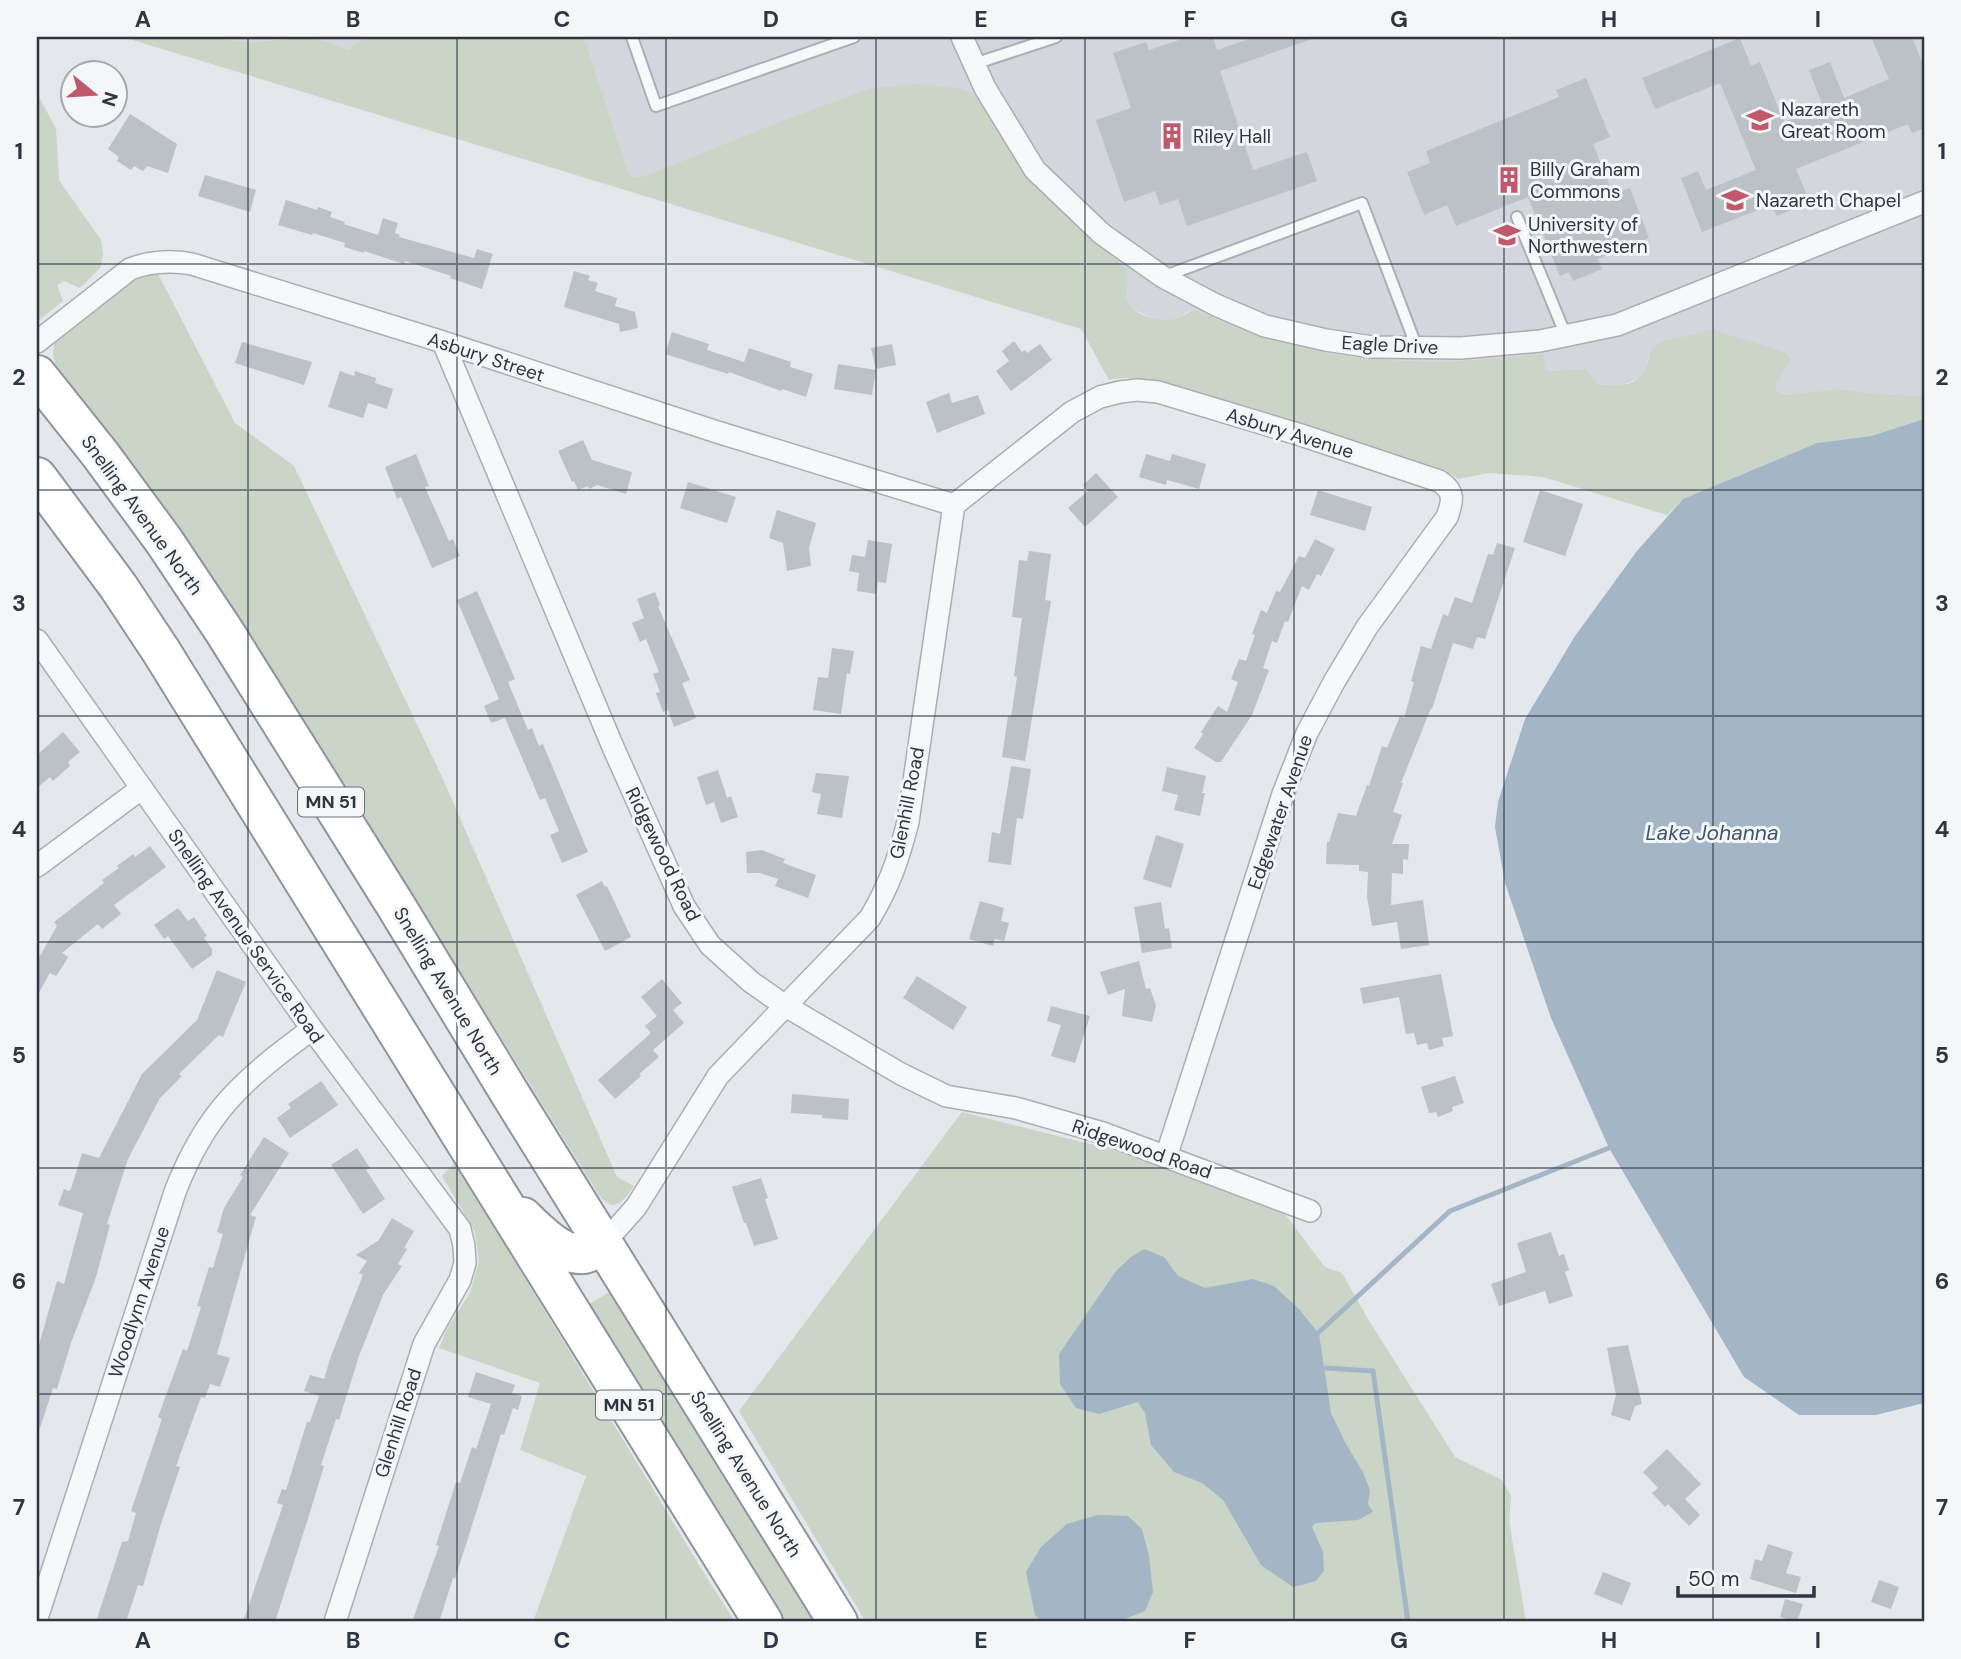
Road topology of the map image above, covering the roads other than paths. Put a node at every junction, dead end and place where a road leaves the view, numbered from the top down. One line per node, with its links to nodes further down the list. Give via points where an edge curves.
1 (632, 37): 2 (lane, via 656,106)
2 (854, 37)
3 (962, 37): 6 (street, Eagle Drive)
4 (1056, 37): 5 (lane)
5 (1022, 42): 6 (lane)
6 (974, 64): 9 (street, Eagle Drive, via 1035,170 1102,234)
7 (1924, 202): 10 (street, Eagle Drive, via 1617,325)
8 (1517, 217): 10 (lane)
9 (1163, 277): 13 (street, Eagle Drive, via 1265,326 1326,341); 13 (lane, via 1362,203)
10 (1566, 336): 13 (street, Eagle Drive, via 1461,348)
11 (37, 342): 12 (street, Asbury Street, via 130,268 176,261)
12 (443, 342): 17 (street, Asbury Street); 21 (street, Ridgewood Road, via 684,906 710,945)
13 (1417, 348)
14 (37, 375): 27 (highway, Snelling Avenue North / MN 51, via 164,541 224,631)
15 (37, 477): 24 (highway, MN 51, via 162,651)
16 (1451, 495): 17 (street, Asbury Avenue, via 1439,481 1158,392 1137,390 1100,397 1072,412); 23 (street, Edgewater Avenue, via 1447,517 1367,627 1307,733 1283,794)
17 (954, 505): 21 (street, Glenhill Road, via 908,822 899,856 870,918)
18 (37, 640): 19 (street, Snelling Avenue Service Road)
19 (142, 789): 20 (street); 22 (street, Snelling Avenue Service Road)
20 (37, 866)
21 (784, 1005): 23 (street, Ridgewood Road, via 946,1096 1016,1108); 27 (street, Glenhill Road, via 718,1076 636,1207)
22 (312, 1029): 26 (street, Snelling Avenue Service Road); 28 (street, Woodlynn Avenue, via 222,1105 186,1163)
23 (1166, 1157): 25 (street, Ridgewood Road)
24 (494, 1187): 27 (highway, via 545,1238 571,1253 585,1254); 30 (highway, MN 51)
25 (1310, 1211)
26 (460, 1229): 29 (street, Glenhill Road, via 463,1271 424,1344)
27 (603, 1244): 31 (highway, Snelling Avenue North / MN 51)
28 (37, 1618)
29 (335, 1622)
30 (763, 1622)
31 (838, 1622)

